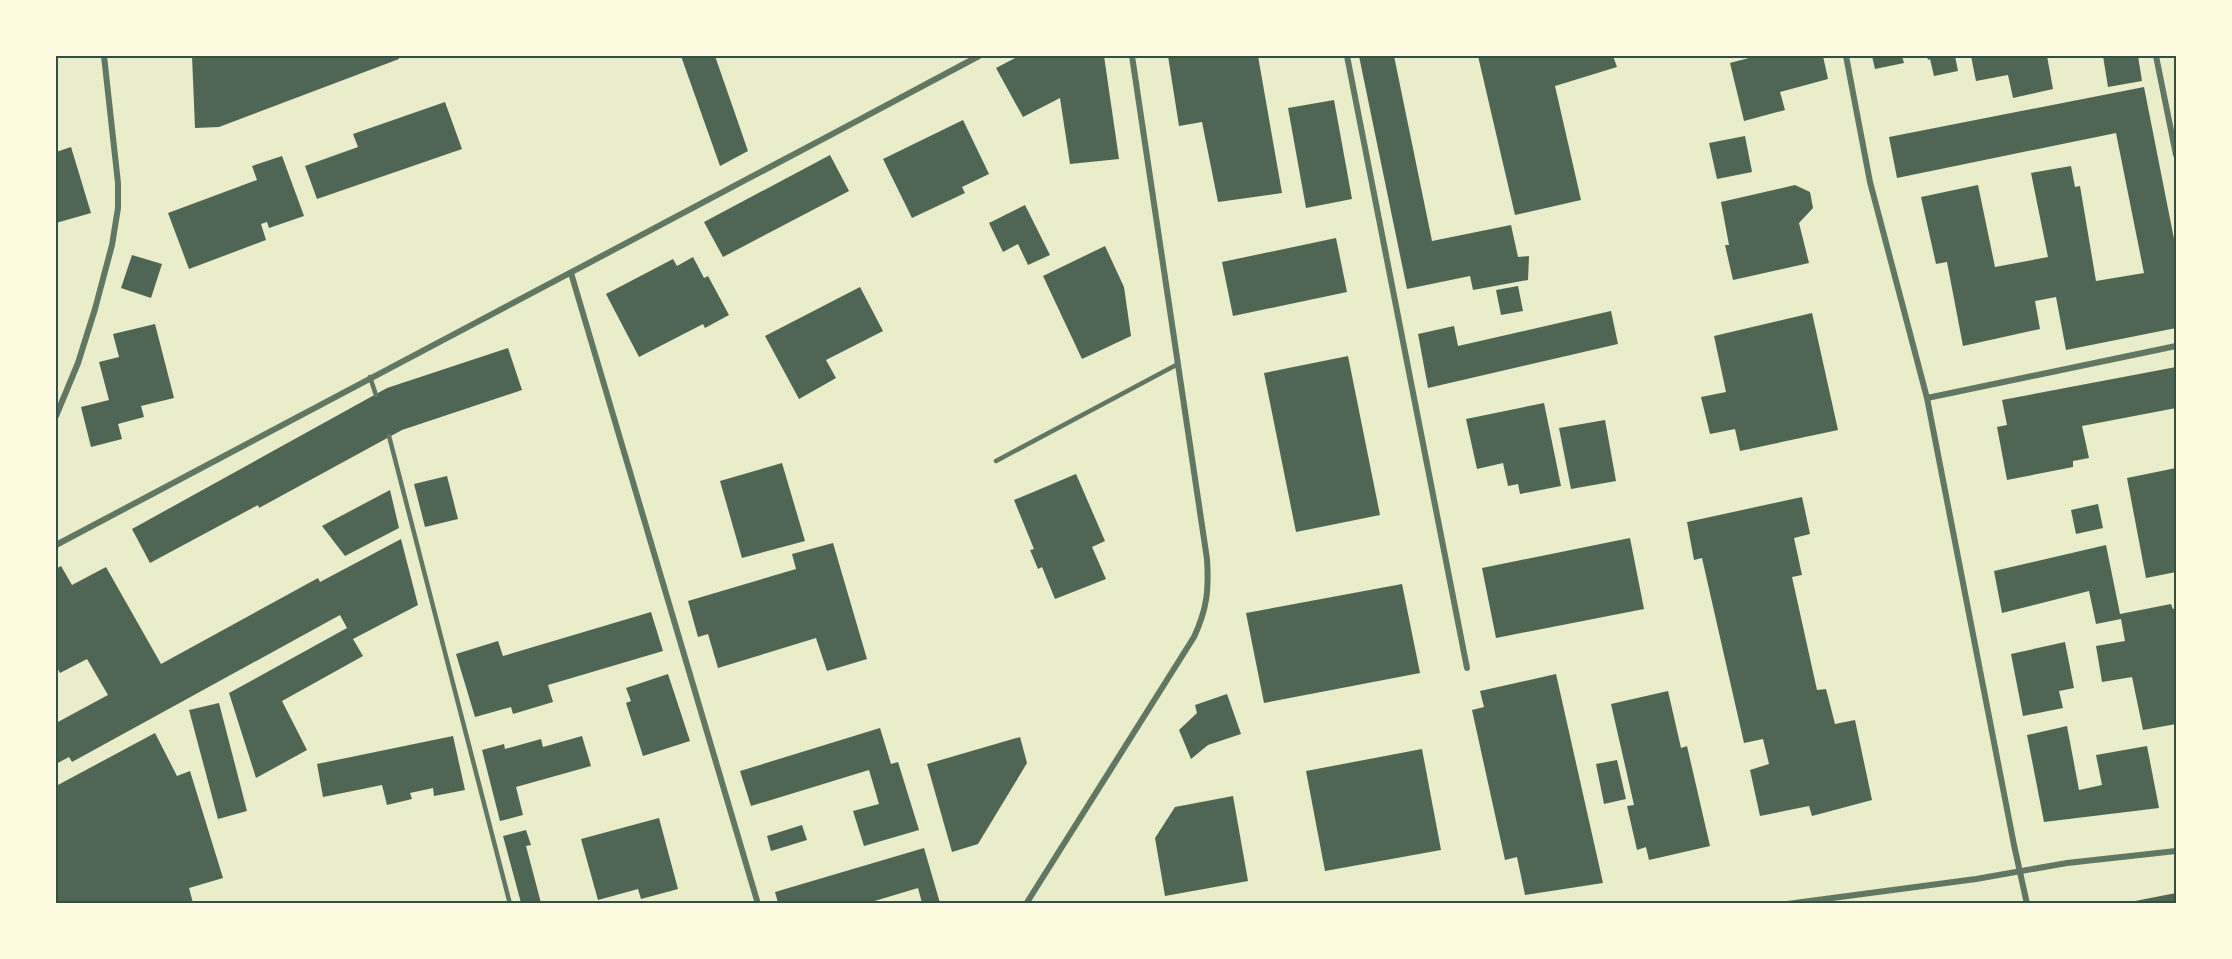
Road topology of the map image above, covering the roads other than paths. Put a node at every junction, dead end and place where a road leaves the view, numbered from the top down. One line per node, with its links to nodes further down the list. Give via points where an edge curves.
1 (104, 56): 14 (street, via 118,208 93,318)
2 (979, 56): 8 (street)
3 (1132, 56): 10 (street)
4 (1347, 56): 18 (street)
5 (1846, 56): 13 (street, via 1870,182)
6 (2156, 56): 7 (street)
7 (2176, 154)
8 (571, 273): 11 (street); 22 (street)
9 (2176, 346): 13 (street)
10 (1178, 364): 16 (lane); 23 (street, via 1207,559 1207,604 1194,637)
11 (370, 376): 12 (lane); 17 (street)
12 (376, 395)
13 (1928, 398): 20 (street)
14 (56, 416)
15 (389, 436): 21 (lane)
16 (996, 461)
17 (56, 544)
18 (1467, 668)
19 (2176, 851): 20 (street)
20 (2020, 872): 24 (street); 25 (street)
21 (510, 903)
22 (758, 903)
23 (1026, 903)
24 (1787, 903)
25 (2027, 903)

